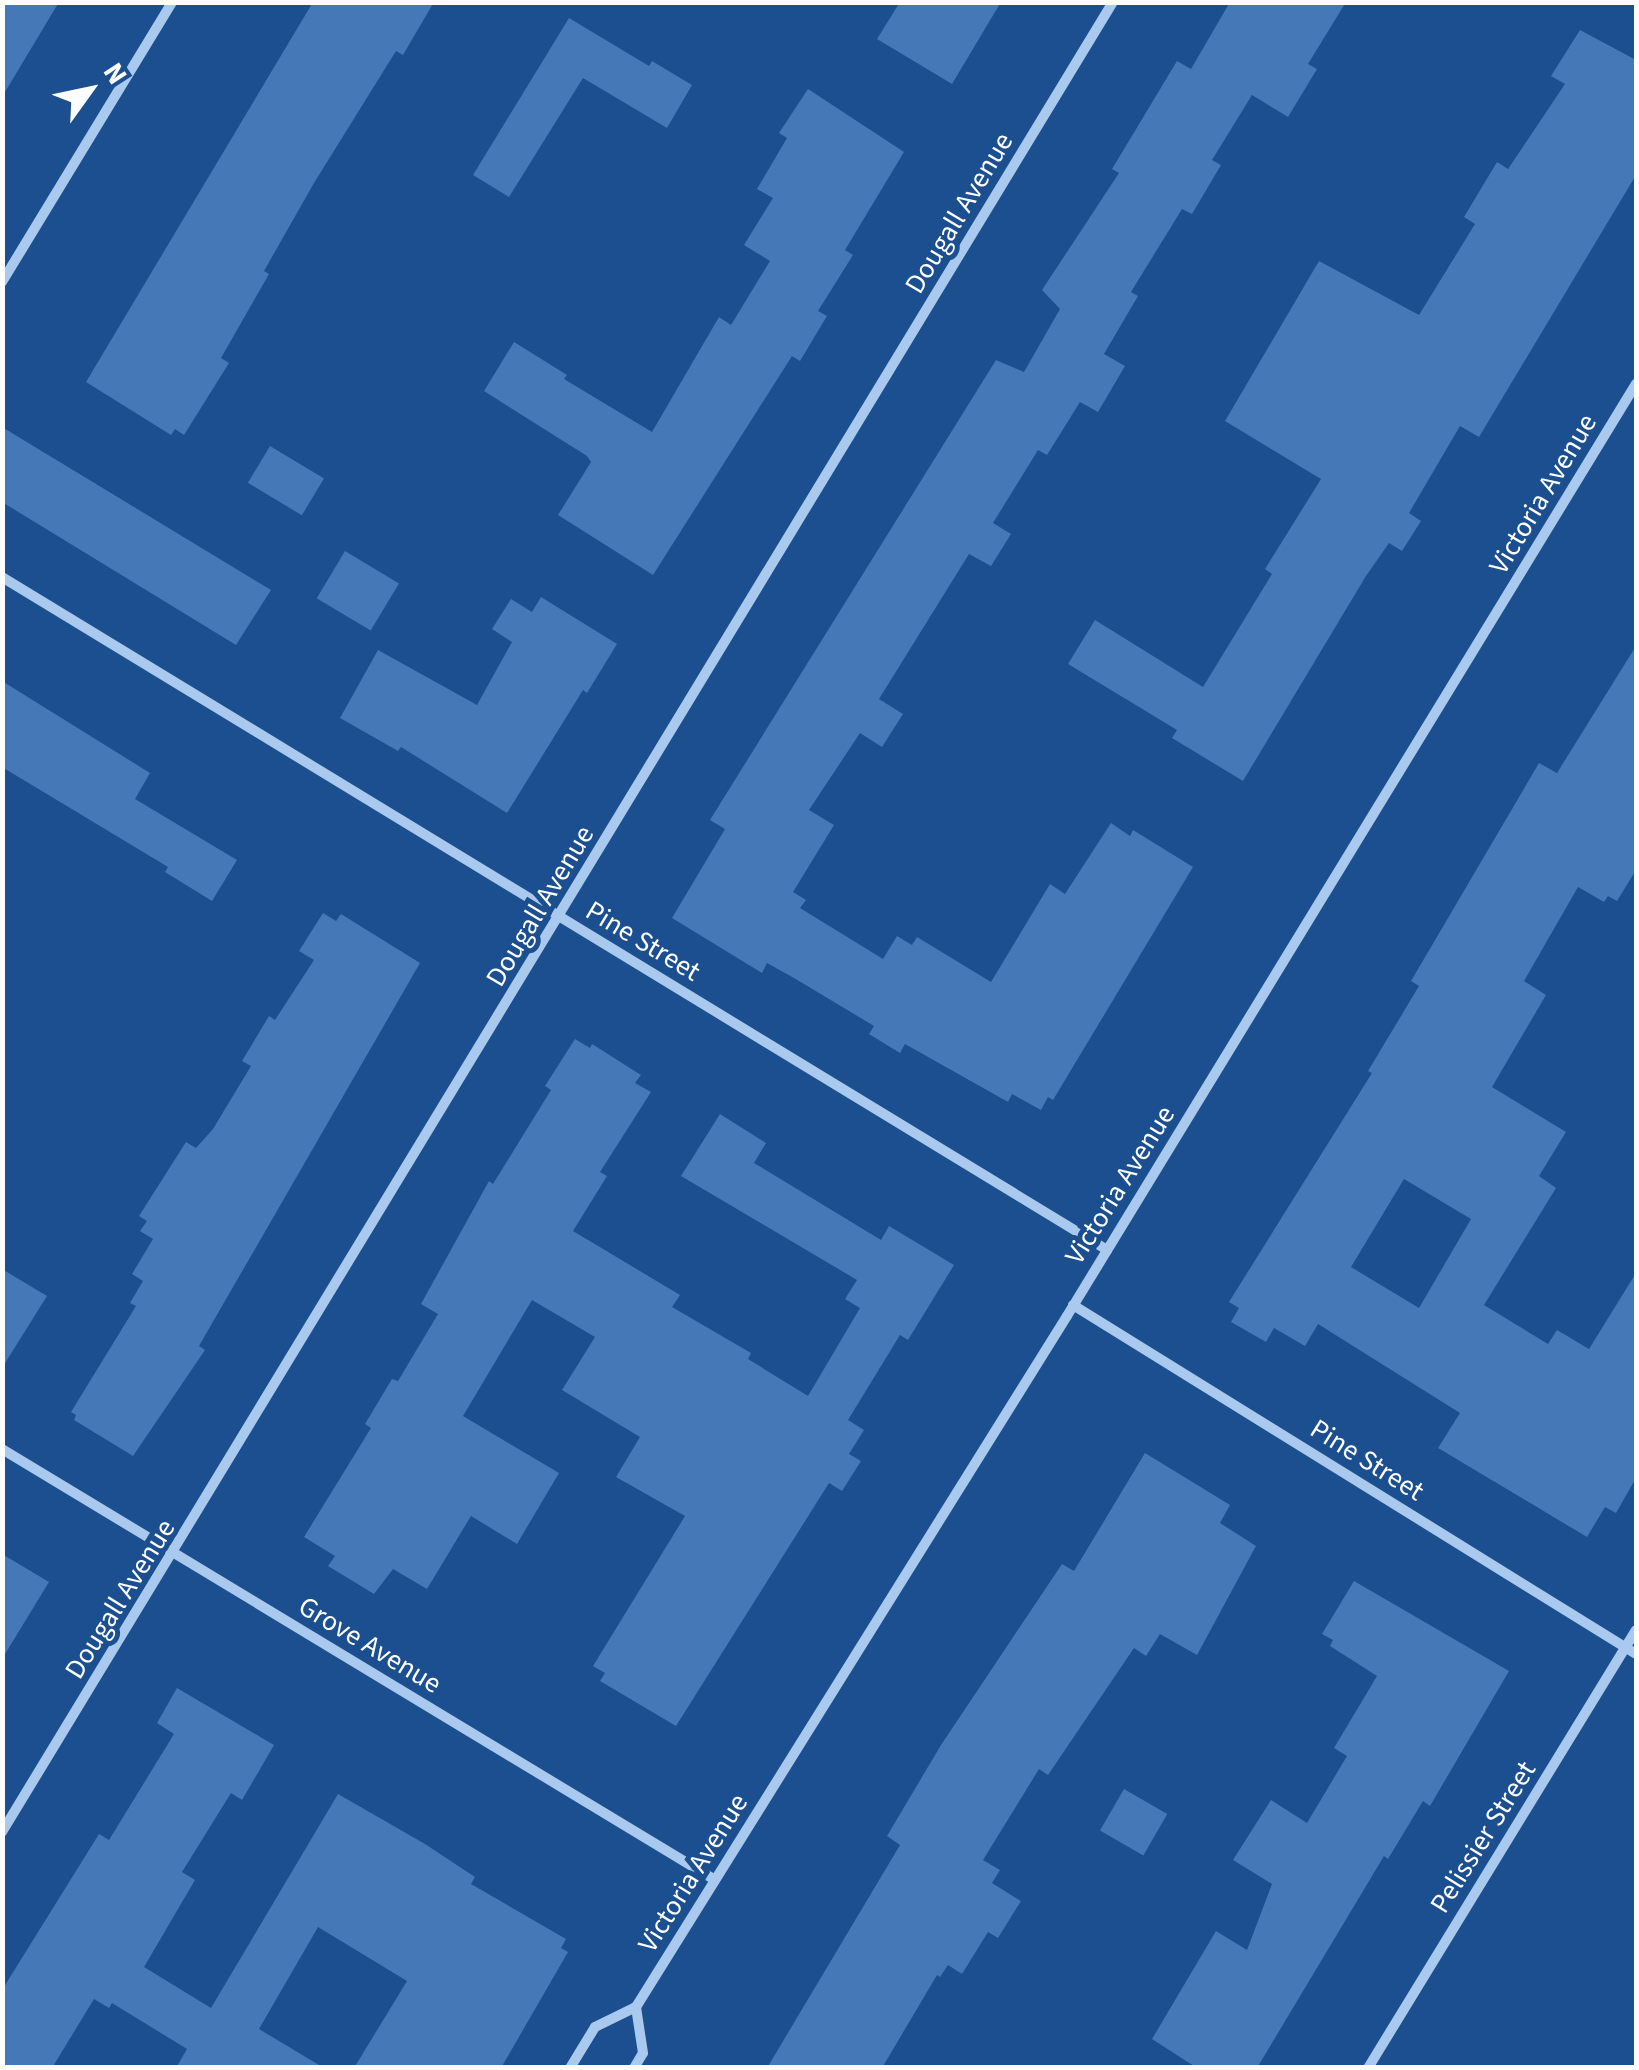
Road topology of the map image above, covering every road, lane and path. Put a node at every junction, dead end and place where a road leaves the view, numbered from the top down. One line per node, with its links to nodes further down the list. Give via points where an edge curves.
1 (172, 2): 3 (street)
2 (1114, 2): 6 (street, Dougall Avenue)
3 (2, 282)
4 (1636, 384): 7 (street, Victoria Avenue)
5 (2, 577): 6 (street, Pine Street)
6 (560, 917): 7 (street, Pine Street); 10 (street, Dougall Avenue)
7 (1107, 1250): 8 (street, Victoria Avenue)
8 (1073, 1304): 12 (street, Pine Street); 14 (street, Victoria Avenue)
9 (2, 1449): 10 (street, Grove Avenue)
10 (174, 1553): 13 (street, Dougall Avenue); 14 (street, Grove Avenue)
11 (1636, 1630): 12 (street, Pelissier Street)
12 (1631, 1651): 18 (street, Pelissier Street)
13 (2, 1832)
14 (715, 1880): 15 (street, Victoria Avenue)
15 (636, 2007): 16 (street, via 595,2026); 17 (street, via 643,2053)
16 (570, 2068)
17 (634, 2068)
18 (1368, 2068)

